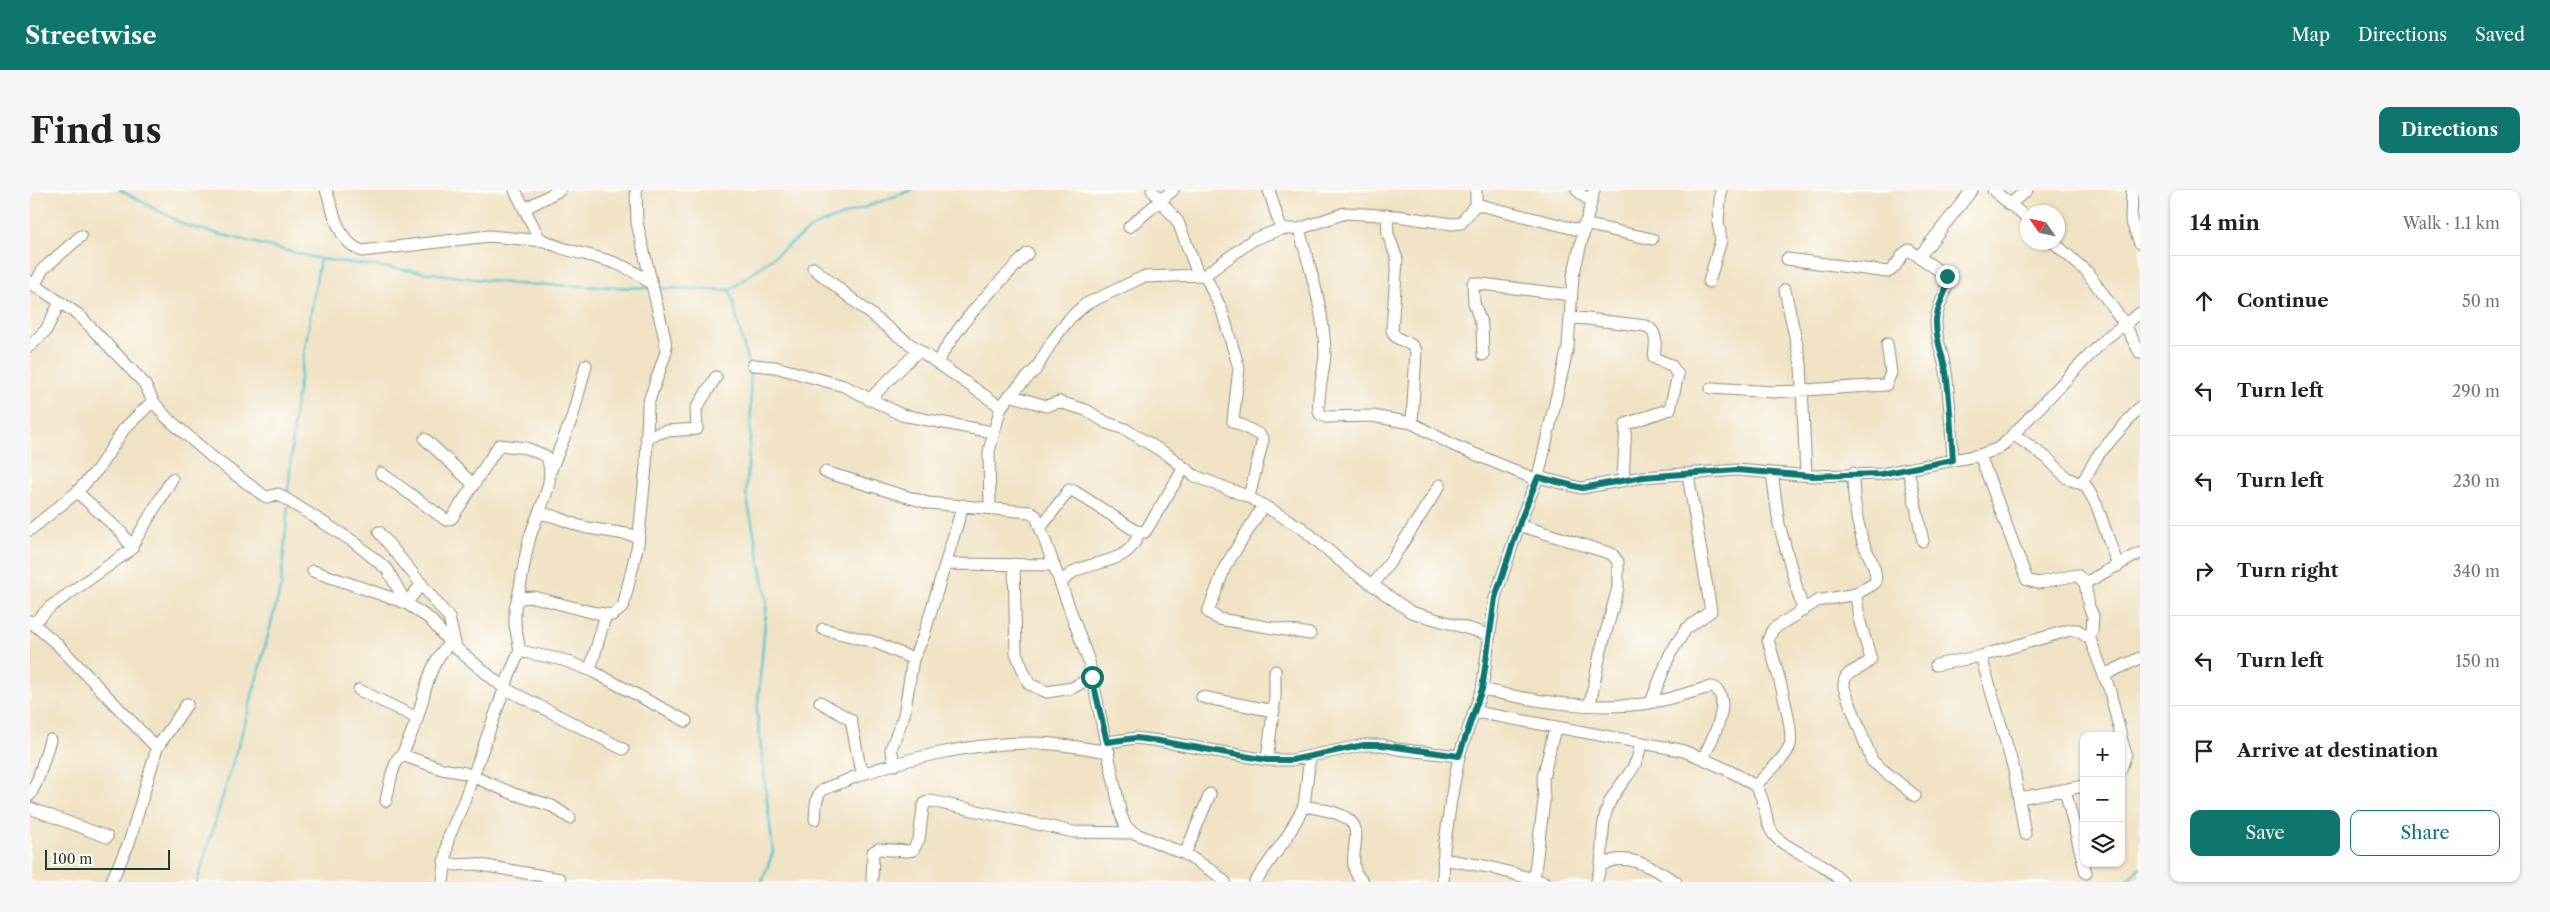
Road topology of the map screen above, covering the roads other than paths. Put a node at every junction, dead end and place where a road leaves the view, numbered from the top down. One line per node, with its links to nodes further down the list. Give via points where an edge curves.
1 (326, 190): 29 (street, via 343,237 350,246 362,251 489,236)
2 (515, 190): 20 (street)
3 (560, 190): 20 (street)
4 (1152, 190): 16 (street)
5 (1173, 190): 16 (street)
6 (1269, 190): 26 (street)
7 (1476, 190): 18 (street)
8 (1577, 190): 17 (street)
9 (1594, 190): 17 (street)
10 (1721, 190): 37 (street, via 1720,240)
11 (1972, 190): 33 (street)
12 (1993, 190): 19 (street)
13 (2027, 190): 19 (street)
14 (2132, 190): 30 (street, via 2131,220)
15 (637, 191): 38 (street, via 637,223)
16 (1160, 200): 23 (street); 36 (street, via 1178,222)
17 (1590, 202): 25 (street)
18 (1476, 204): 22 (street, via 1461,223); 25 (street)
19 (2009, 205): 21 (street)
20 (524, 209): 29 (street, via 535,233)
21 (2020, 213)
22 (1387, 215): 24 (street, via 1345,213); 62 (street, via 1388,234 1397,259 1392,330 1396,338 1411,344 1416,351)
23 (1129, 227)
24 (1298, 228): 26 (street); 62 (street, via 1325,338 1322,386 1317,406 1320,414 1372,416)
25 (1584, 228): 28 (street); 41 (street)
26 (1281, 229): 36 (street, via 1254,239)
27 (81, 236): 39 (street, via 43,269)
28 (1652, 239)
29 (545, 241): 38 (street, via 613,260)
30 (2140, 244)
31 (2062, 250): 45 (street, via 2086,272)
32 (1028, 253): 51 (street, via 975,307 953,334)
33 (1919, 257): 34 (street, via 1907,251 1896,268 1888,272); 68 (street, via 1947,276 1948,280 1938,304 1936,336 1947,380)
34 (1787, 259)
35 (813, 268): 48 (street)
36 (1202, 274): 57 (street, via 1143,277 1086,304 1070,318 1028,379); 85 (street, via 1222,311 1239,368 1233,420 1260,435 1263,441)
37 (1709, 282)
38 (650, 283): 65 (street, via 666,352 648,404)
39 (32, 284): 42 (street)
40 (1785, 290): 56 (street, via 1801,364)
41 (1571, 295): 44 (street); 50 (street, via 1473,283 1474,303 1482,326)
42 (60, 302): 47 (street, via 46,330); 59 (street, via 79,315 144,383)
43 (2140, 313): 45 (street)
44 (1570, 317): 79 (street, via 1568,347); 80 (street, via 1652,328 1655,333 1654,358 1671,365 1678,374 1670,409 1626,424)
45 (2124, 323): 49 (street); 64 (street)
46 (1887, 344): 56 (street, via 1891,373 1886,384)
47 (30, 346)
48 (919, 350): 51 (street); 58 (street)
49 (2140, 353)
50 (1483, 355)
51 (937, 363): 60 (street)
52 (586, 365): 71 (street, via 572,418)
53 (753, 365): 58 (street, via 775,367 844,386)
54 (716, 378): 65 (street, via 696,409 697,429 666,431)
55 (1711, 388): 56 (street, via 1773,392)
56 (1802, 390): 77 (street)
57 (1010, 395): 60 (street); 69 (street, via 1046,406 1059,402 1086,410 1133,433)
58 (869, 400): 63 (street, via 902,415)
59 (153, 401): 84 (street, via 124,429 98,469); 110 (street, via 166,417 212,457 267,497 278,494 354,542 387,569)
60 (1001, 407): 63 (street)
61 (2140, 407): 81 (street, via 2098,455)
62 (1412, 424): 79 (street, via 1453,445)
63 (992, 432): 88 (street)
64 (2013, 434): 67 (street, via 1997,449); 81 (street, via 2047,458 2067,478)
65 (646, 437): 95 (street)
66 (425, 440): 82 (street)
67 (1980, 455): 68 (street); 105 (street, via 2027,580 2038,583 2078,575)
68 (1953, 460): 70 (street)
69 (1184, 468): 85 (street, via 1195,476); 94 (street, via 1147,530)
70 (1908, 469): 75 (street, via 1881,474); 96 (street)
71 (551, 470): 82 (street, via 546,456 526,448 499,445); 89 (street)
72 (825, 472): 86 (street, via 928,503)
73 (381, 473): 82 (street, via 446,520 452,518)
74 (1772, 473): 76 (street, via 1737,470); 77 (street); 111 (street, via 1779,524)
75 (1853, 473): 77 (street); 108 (street, via 1862,540 1876,578 1871,587)
76 (1688, 475): 80 (street); 133 (street, via 1711,611 1686,629 1670,654)
77 (1806, 475)
78 (172, 479): 97 (street)
79 (1537, 479): 80 (street, via 1582,488); 90 (street)
80 (1623, 481)
81 (2082, 483): 102 (street, via 2097,506)
82 (474, 484)
83 (1440, 485): 107 (street)
84 (77, 492): 92 (street); 97 (street)
85 (1249, 498): 87 (street)
86 (963, 505): 88 (street); 99 (street)
87 (1264, 506): 107 (street, via 1302,528); 115 (street, via 1225,568 1208,612 1218,619)
88 (990, 508): 91 (street, via 1030,512)
89 (539, 514): 95 (street, via 557,516 586,528); 109 (street, via 529,541)
90 (1519, 525): 116 (street, via 1495,598); 135 (street, via 1612,554 1618,562 1618,588)
91 (1041, 527): 94 (street, via 1064,493 1071,490); 101 (street)
92 (30, 530)
93 (379, 532): 106 (street)
94 (1139, 532): 104 (street, via 1129,552 1073,572)
95 (638, 536): 112 (street, via 623,608 618,613)
96 (1924, 541)
97 (132, 546): 113 (street, via 131,550 111,561)
98 (2140, 553): 102 (street)
99 (946, 564): 100 (street); 122 (street, via 923,638)
100 (1014, 564): 101 (street); 127 (street, via 1016,653 1029,684 1047,692 1072,688)
101 (1054, 565): 104 (street)
102 (2118, 566): 105 (street)
103 (313, 571): 110 (street)
104 (1060, 583): 127 (street)
105 (2085, 583): 117 (street, via 2094,623)
106 (422, 584): 110 (street); 118 (street, via 448,618)
107 (1373, 585): 116 (street, via 1419,615)
108 (1856, 594): 111 (street, via 1825,599); 160 (street, via 1859,619 1871,659 1846,676 1844,688 1872,761)
109 (517, 602): 112 (street, via 521,598 534,597); 119 (street, via 515,625)
110 (406, 603): 118 (street, via 430,619)
111 (1803, 611): 155 (street, via 1773,629 1769,635 1791,740 1787,752)
112 (606, 614): 124 (street)
113 (32, 622): 145 (street)
114 (823, 629): 122 (street, via 877,643)
115 (1310, 634)
116 (1490, 635): 129 (street)
117 (2088, 638): 120 (street, via 2077,630 2070,630); 126 (street)
118 (453, 645): 128 (street); 138 (street, via 438,654 424,686)
119 (520, 652): 124 (street, via 563,660); 128 (street)
120 (1981, 656): 123 (street); 161 (street)
121 (2140, 658): 126 (street)
122 (913, 659): 152 (street, via 904,715 891,749)
123 (1936, 665)
124 (590, 670): 139 (street)
125 (1276, 671): 136 (street)
126 (2104, 675): 141 (street)
127 (1092, 677): 144 (street)
128 (504, 688): 146 (street); 154 (street)
129 (1482, 689): 135 (street, via 1532,700); 137 (street)
130 (359, 690): 138 (street)
131 (1202, 697): 136 (street)
132 (820, 702): 153 (street, via 851,720)
133 (1651, 702): 135 (street); 150 (street, via 1710,687 1719,691 1722,712)
134 (188, 704): 145 (street)
135 (1590, 704)
136 (1274, 710): 151 (street)
137 (1476, 712): 140 (street); 149 (street)
138 (418, 718): 147 (street)
139 (686, 720)
140 (1555, 728): 143 (street); 176 (street, via 1542,778 1544,801)
141 (2120, 732)
142 (50, 740): 159 (street)
143 (1640, 744): 150 (street, via 1680,750); 173 (street, via 1636,763 1606,810)
144 (1108, 747): 151 (street, via 1136,738); 152 (street, via 1004,744); 167 (street, via 1121,816 1126,827)
145 (157, 748): 177 (street, via 129,843)
146 (622, 749)
147 (402, 755): 154 (street, via 442,769 459,771); 162 (street, via 392,773)
148 (1310, 756): 149 (street, via 1364,745); 151 (street); 163 (street)
149 (1459, 756): 171 (street)
150 (1703, 758): 155 (street)
151 (1267, 760)
152 (894, 765): 153 (street)
153 (864, 773): 166 (street, via 822,790)
154 (472, 778): 165 (street, via 552,806); 172 (street, via 448,839)
155 (1755, 786): 186 (street, via 1774,835 1823,865)
156 (2080, 787): 157 (street)
157 (2065, 790): 161 (street); 174 (street)
158 (1210, 794): 170 (street)
159 (30, 795)
160 (1915, 796)
161 (2020, 798): 168 (street)
162 (386, 801)
163 (1304, 806): 181 (street, via 1287,837); 182 (street, via 1344,817 1354,825 1352,857)
164 (30, 808): 169 (street)
165 (570, 818)
166 (815, 819)
167 (1134, 833): 170 (street); 179 (street, via 1074,832 931,801 923,808 919,839 913,850 873,852)
168 (2025, 834)
169 (107, 837)
170 (1185, 854): 180 (street)
171 (1443, 859): 176 (street); 183 (street)
172 (444, 861): 175 (street); 178 (street)
173 (1601, 866): 184 (street); 185 (street, via 1622,859 1639,862)
174 (2086, 873)
175 (560, 879)
176 (1539, 881)
177 (111, 882)
178 (442, 882)
179 (872, 882)
180 (1225, 882)
181 (1255, 882)
182 (1363, 882)
183 (1443, 882)
184 (1597, 882)
185 (1676, 882)
186 (1842, 882)

